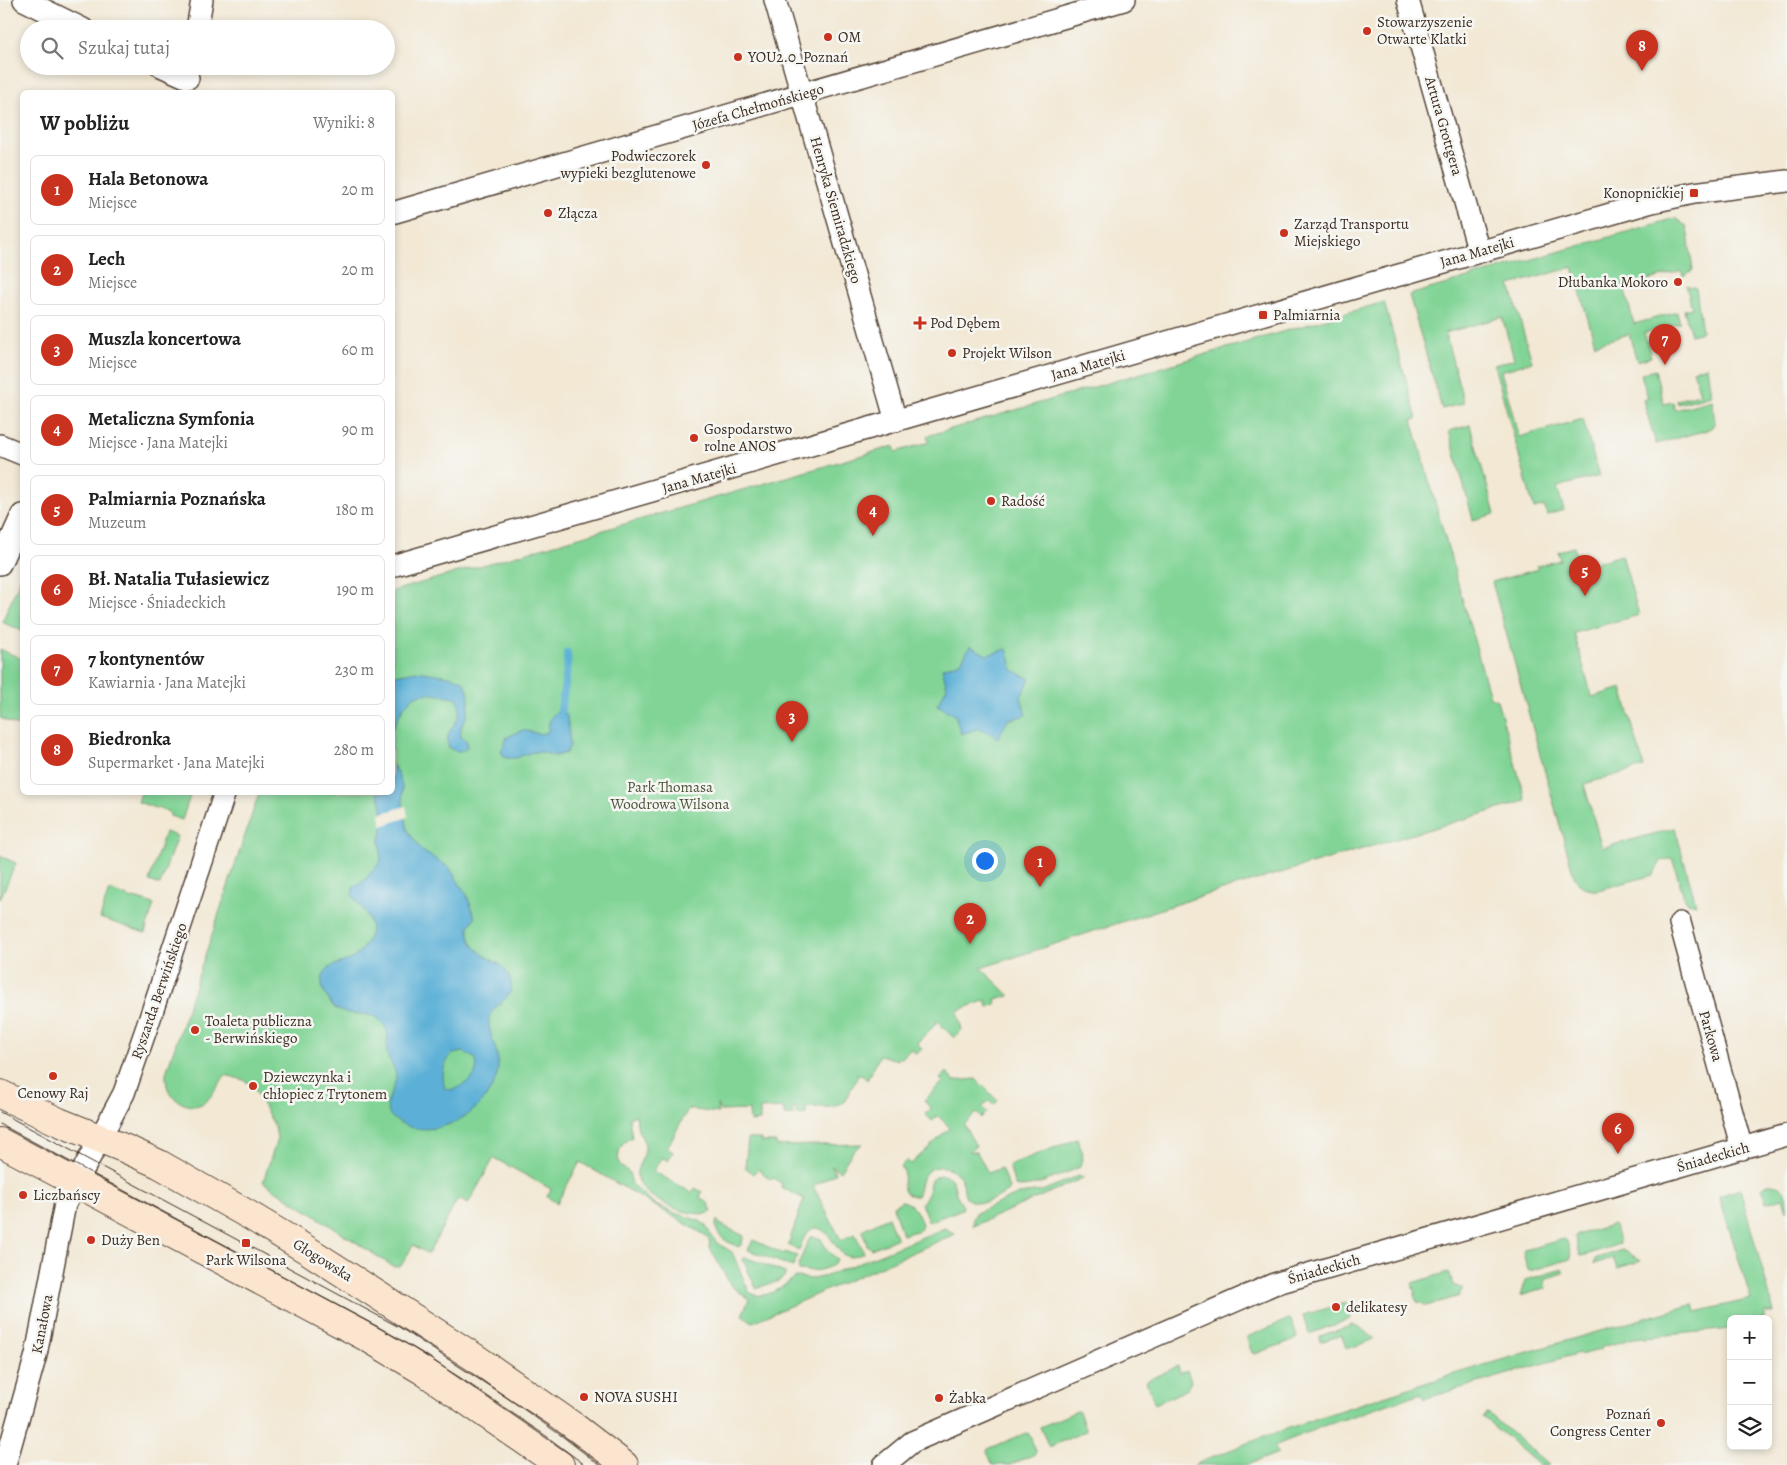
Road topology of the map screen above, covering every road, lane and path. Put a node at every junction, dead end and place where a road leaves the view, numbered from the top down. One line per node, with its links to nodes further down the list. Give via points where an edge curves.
1 (24, 0): 6 (street)
2 (202, 0): 7 (street)
3 (775, 0): 8 (street, Henryka Siemiradzkiego)
4 (1124, 0): 8 (street, Józefa Chełmońskiego)
5 (1408, 0): 11 (street, Artura Grottgera)
6 (65, 20)
7 (199, 20)
8 (803, 94): 10 (street, Józefa Chełmońskiego); 12 (street, Henryka Siemiradzkiego)
9 (1787, 182): 11 (street, Jana Matejki, via 1694,193 1652,202)
10 (395, 212)
11 (1479, 252): 12 (street, Jana Matejki)
12 (896, 421): 17 (street, Jana Matejki)
13 (0, 445): 14 (street)
14 (20, 453)
15 (20, 519): 16 (street)
16 (0, 564)
17 (395, 565)
18 (224, 795): 22 (street, Ryszarda Berwińskiego, via 124,1092)
19 (1680, 923): 24 (street, Parkowa)
20 (0, 1094): 22 (street, Głogowska)
21 (1787, 1135): 24 (street, Śniadeckich)
22 (101, 1138): 25 (street, Ryszarda Berwińskiego); 28 (street, Głogowska, via 159,1164 310,1251 474,1357)
23 (0, 1142): 25 (street)
24 (1742, 1149): 29 (street, Śniadeckich, via 1274,1284 912,1442)
25 (76, 1182): 26 (street, Kanałowa, via 65,1204 36,1355); 27 (street, via 370,1339 422,1370)
26 (6, 1465)
27 (560, 1465)
28 (624, 1465)
29 (884, 1465)

